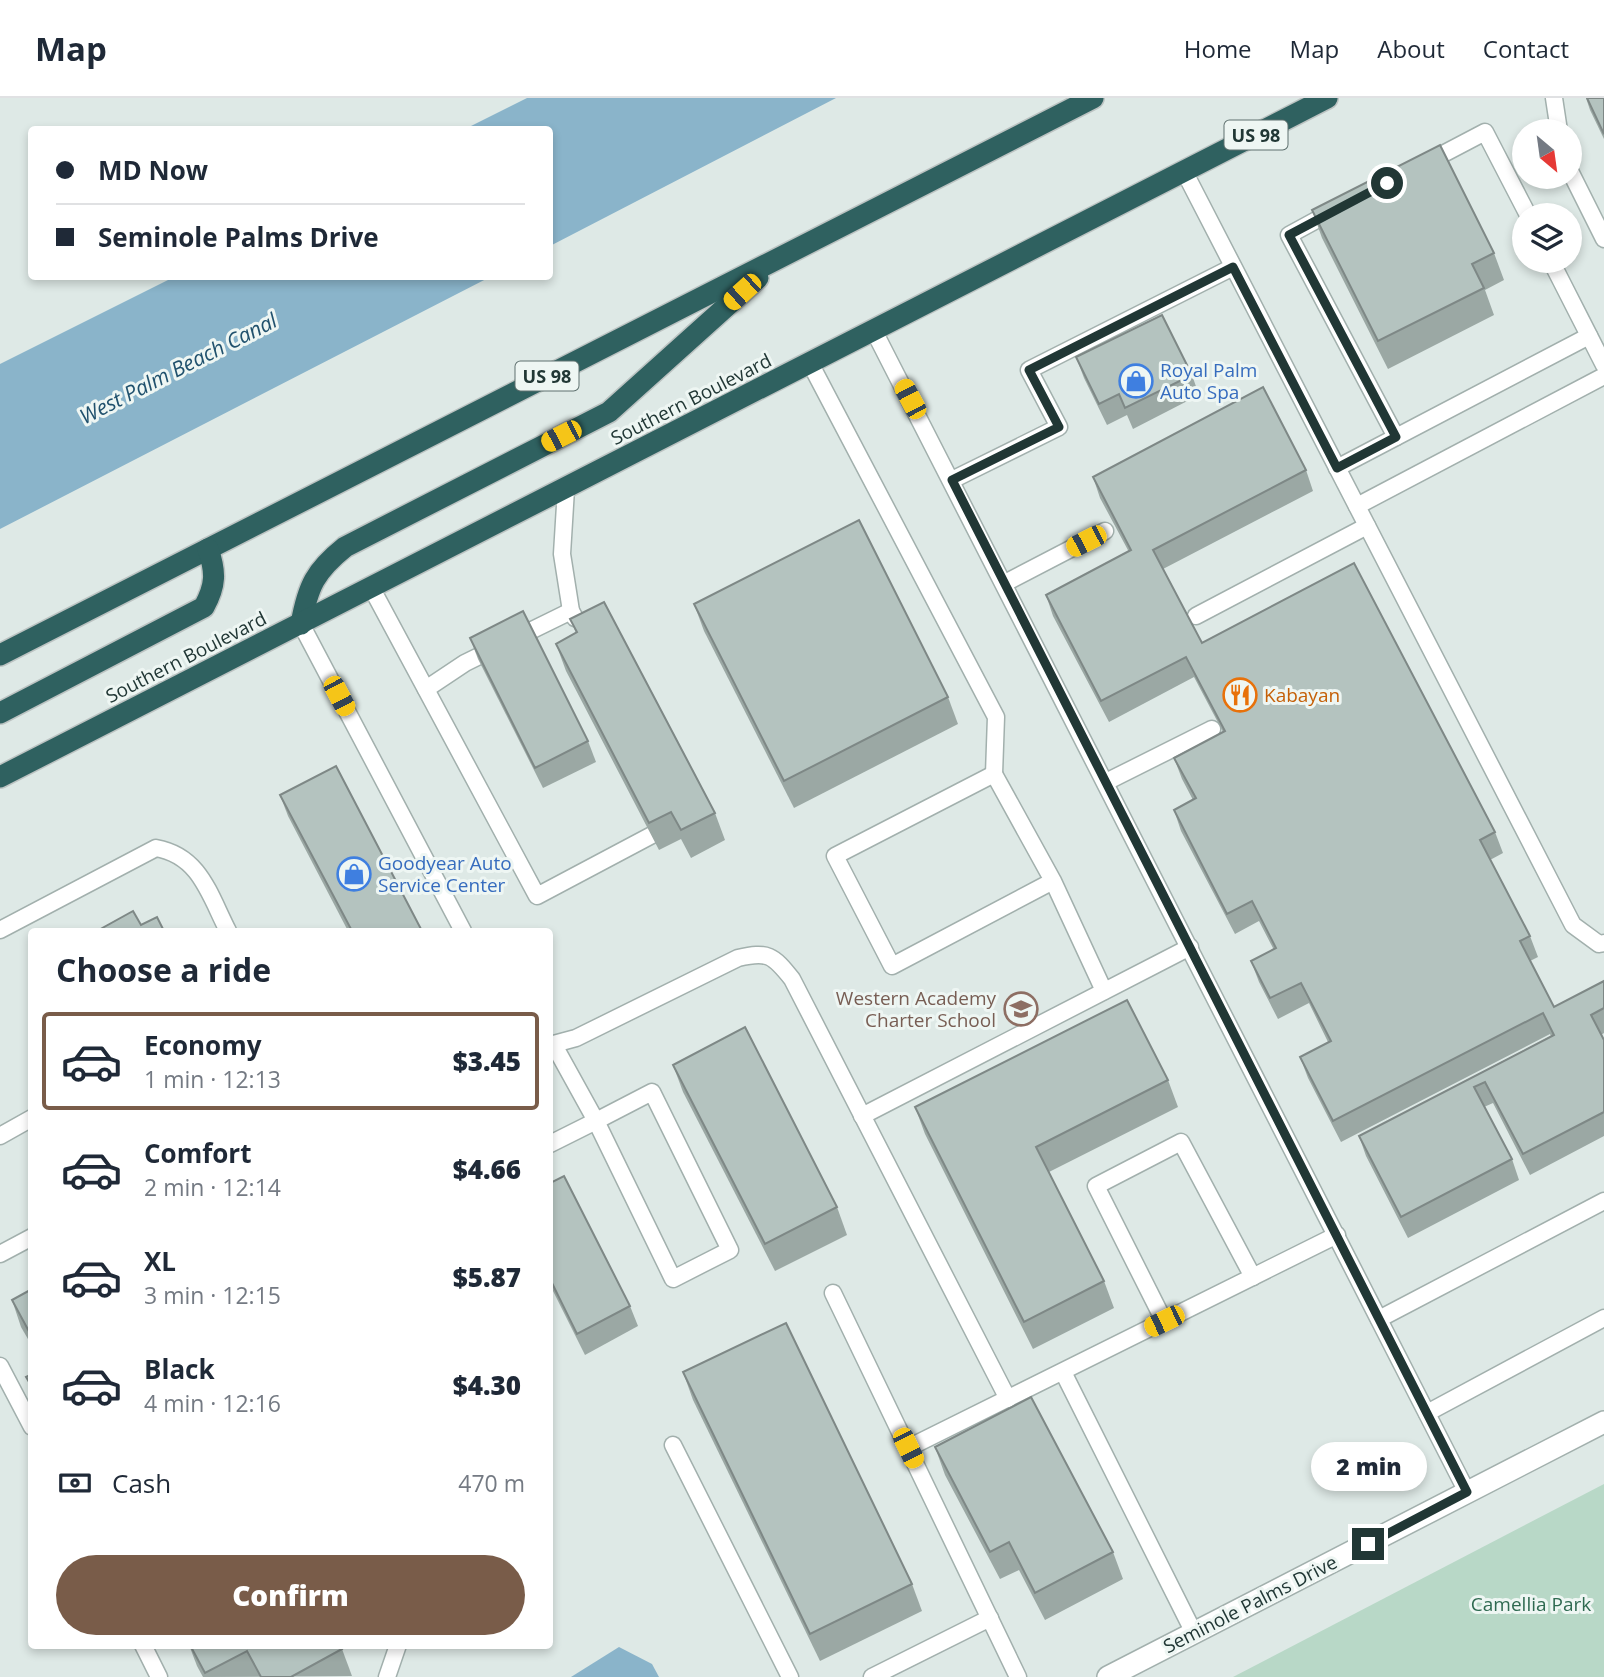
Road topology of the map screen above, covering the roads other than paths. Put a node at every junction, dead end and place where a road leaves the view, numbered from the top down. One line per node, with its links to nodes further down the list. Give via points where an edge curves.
1 (1093, 98): 11 (highway, US 98)
2 (1327, 98): 6 (highway, Southern Boulevard / US 98)
3 (1554, 98): 4 (lane)
4 (1557, 119)
5 (1411, 170): 9 (lane, via 1485,132)
6 (1184, 171): 12 (lane); 14 (highway, Southern Boulevard / US 98)
7 (1579, 189): 10 (lane)
8 (1350, 202): 19 (lane, via 1289,235)
9 (1522, 203)
10 (1604, 239)
11 (780, 258): 26 (highway, US 98); 31 (highway, via 609,412 345,547 323,565 307,592)
12 (1233, 267): 20 (lane); 21 (lane, via 1029,370 1059,427)
13 (1557, 273): 15 (lane)
14 (874, 331): 16 (highway, Southern Boulevard / US 98); 21 (lane)
15 (1589, 336): 17 (lane); 19 (lane)
16 (810, 363): 22 (highway, Southern Boulevard / US 98); 37 (lane, via 996,717)
17 (1604, 365)
18 (1604, 376): 23 (lane)
19 (1396, 437): 20 (lane)
20 (1337, 468): 23 (lane)
21 (952, 480): 27 (lane)
22 (566, 489): 28 (highway, Southern Boulevard / US 98); 29 (lane, via 562,554)
23 (1357, 506): 24 (lane)
24 (1367, 526): 30 (lane); 45 (lane, via 1573,925)
25 (1105, 531): 27 (lane)
26 (208, 549): 33 (highway, US 98); 35 (highway, via 215,587 204,607)
27 (1004, 583): 39 (lane)
28 (372, 587): 31 (highway, Southern Boulevard / US 98); 34 (lane)
29 (571, 611): 32 (lane); 34 (lane, via 465,663)
30 (1196, 616)
31 (301, 624): 38 (highway, Southern Boulevard / US 98); 43 (lane)
32 (584, 631)
33 (0, 655)
34 (426, 689): 40 (lane, via 537,896)
35 (0, 713)
36 (1212, 729): 39 (lane)
37 (993, 774): 41 (lane); 41 (lane, via 835,856 892,966)
38 (0, 778)
39 (1106, 782): 46 (lane)
40 (652, 835)
41 (1053, 881): 47 (lane)
42 (226, 928): 44 (lane, via 193,864 176,852 156,848)
43 (461, 928)
44 (0, 930)
45 (1604, 943)
46 (1190, 947): 47 (lane); 56 (lane)
47 (1104, 991): 50 (lane)
48 (553, 1045): 50 (lane, via 576,1038 738,958 761,953 777,960 792,979)
49 (553, 1047): 52 (lane)
50 (862, 1116): 66 (lane)
51 (28, 1120): 53 (lane)
52 (596, 1121): 52 (lane, via 673,1279 730,1250 652,1092); 54 (lane)
53 (0, 1136)
54 (553, 1142)
55 (1604, 1201): 62 (lane)
56 (1337, 1235): 59 (lane); 62 (lane)
57 (28, 1239): 58 (lane)
58 (0, 1254)
59 (1253, 1277): 63 (lane); 63 (lane, via 1181,1142 1096,1186)
60 (833, 1293): 71 (lane)
61 (1604, 1318): 67 (lane)
62 (1379, 1319): 67 (lane)
63 (1164, 1321): 65 (lane)
64 (0, 1366): 68 (lane)
65 (1063, 1372): 66 (lane); 74 (lane)
66 (1008, 1399): 71 (lane)
67 (1427, 1413): 72 (lane)
68 (28, 1419)
69 (1604, 1422): 72 (street, Seminole Palms Drive)
70 (673, 1445): 79 (lane)
71 (908, 1448): 73 (lane)
72 (1467, 1492): 74 (street, Seminole Palms Drive)
73 (990, 1618): 80 (lane); 81 (lane)
74 (1194, 1633): 82 (street, Seminole Palms Drive)
75 (145, 1649): 77 (lane)
76 (397, 1649): 78 (lane)
77 (159, 1677)
78 (387, 1677)
79 (790, 1677)
80 (872, 1677)
81 (1018, 1677)
82 (1108, 1677)

